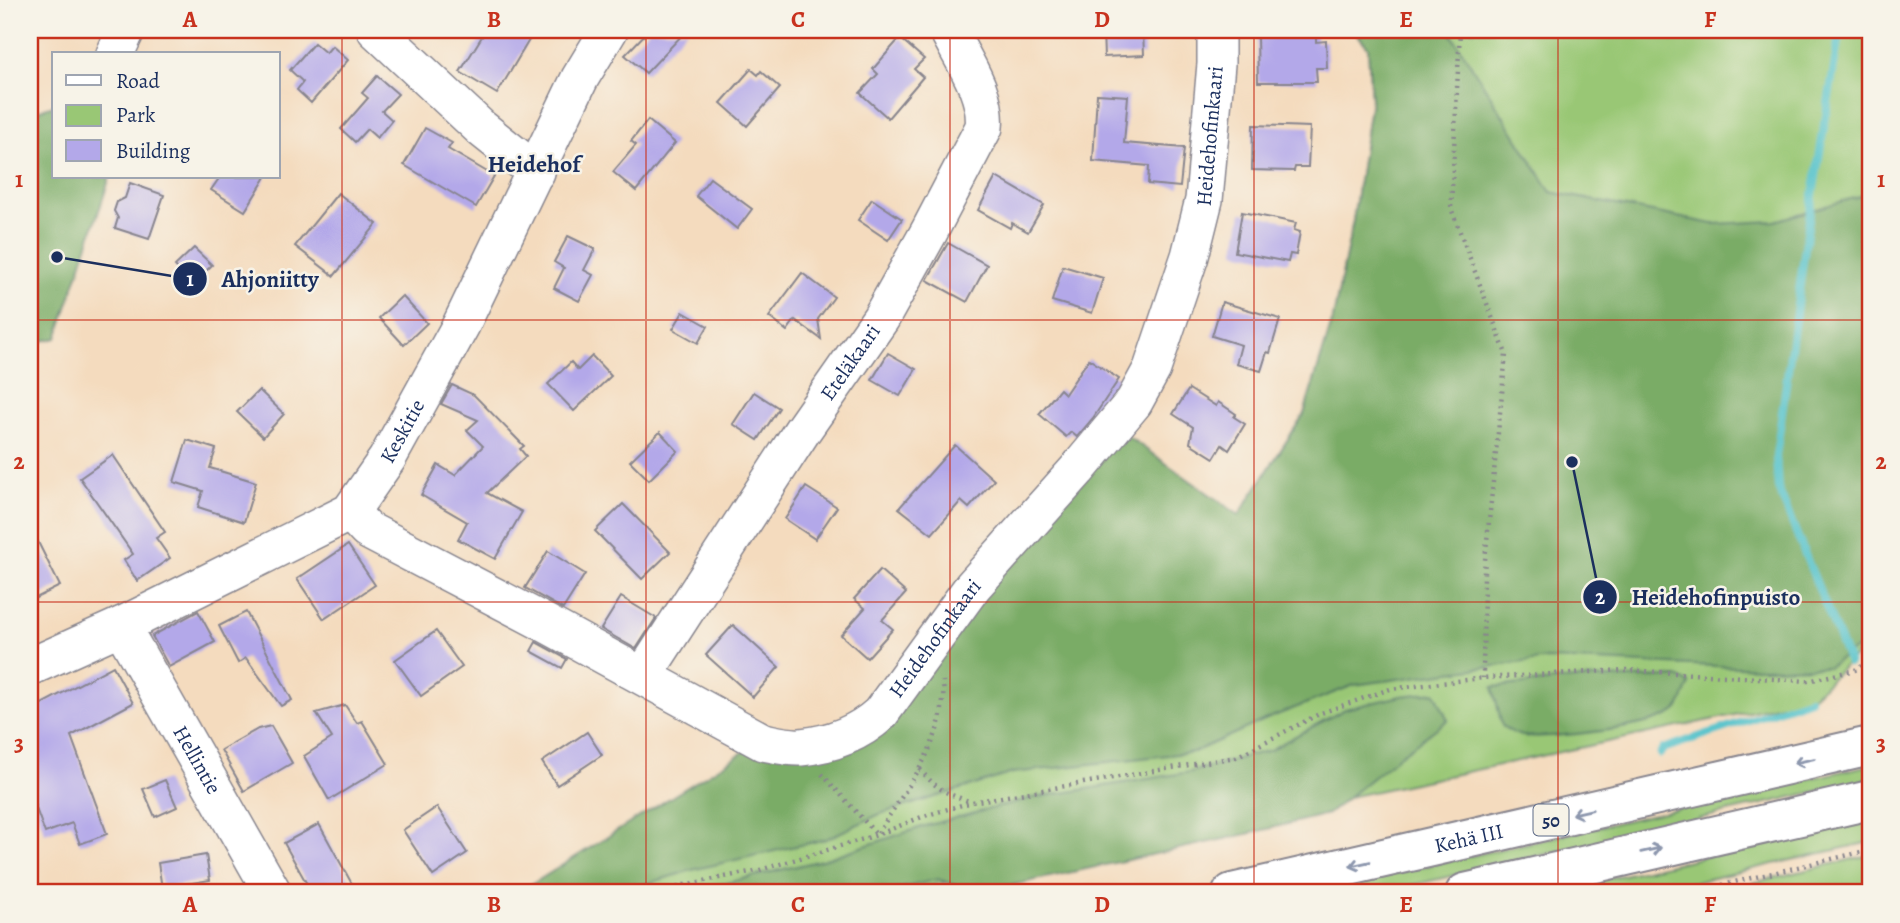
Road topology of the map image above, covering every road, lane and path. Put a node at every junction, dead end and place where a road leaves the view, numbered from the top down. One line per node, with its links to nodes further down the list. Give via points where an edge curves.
1 (125, 30): 7 (street)
2 (376, 30): 8 (street, via 482,129)
3 (609, 30): 8 (street, Keskitie, via 579,78)
4 (948, 30): 14 (street, Eteläkaari, via 980,95 986,112 984,127 881,318)
5 (1216, 30): 11 (street, Heidehofinkaari, via 1204,200 1152,369 1134,402 973,586)
6 (1460, 30): 15 (path, via 1451,208 1506,354 1484,570)
7 (116, 52)
8 (536, 172): 9 (street, Keskitie, via 461,325 387,459)
9 (350, 512): 10 (street, Keskitie); 14 (street, Heidehofinkaari, via 366,530)
10 (121, 625): 13 (street, Keskitie); 23 (street, Hellintie)
11 (934, 639): 17 (street, Heidehofinkaari, via 865,728); 18 (path, via 942,659 944,693 940,725)
12 (1870, 658): 15 (path, via 1859,669 1808,681 1626,670)
13 (30, 667)
14 (643, 676): 17 (street, Heidehofinkaari, via 762,742)
15 (1483, 678): 20 (path, via 1390,689 1359,698 1236,757)
16 (1870, 746): 25 (highway, Kehä III / 50, one-way to 25)
17 (799, 747): 21 (path)
18 (920, 769): 20 (path, via 944,793); 21 (path)
19 (1870, 800): 26 (highway, one-way to 19)
20 (972, 802): 21 (path)
21 (877, 835): 24 (path, via 760,870)
22 (1870, 850): 27 (path)
23 (273, 893)
24 (657, 893)
25 (1232, 893)
26 (1465, 893)
27 (1688, 893)

